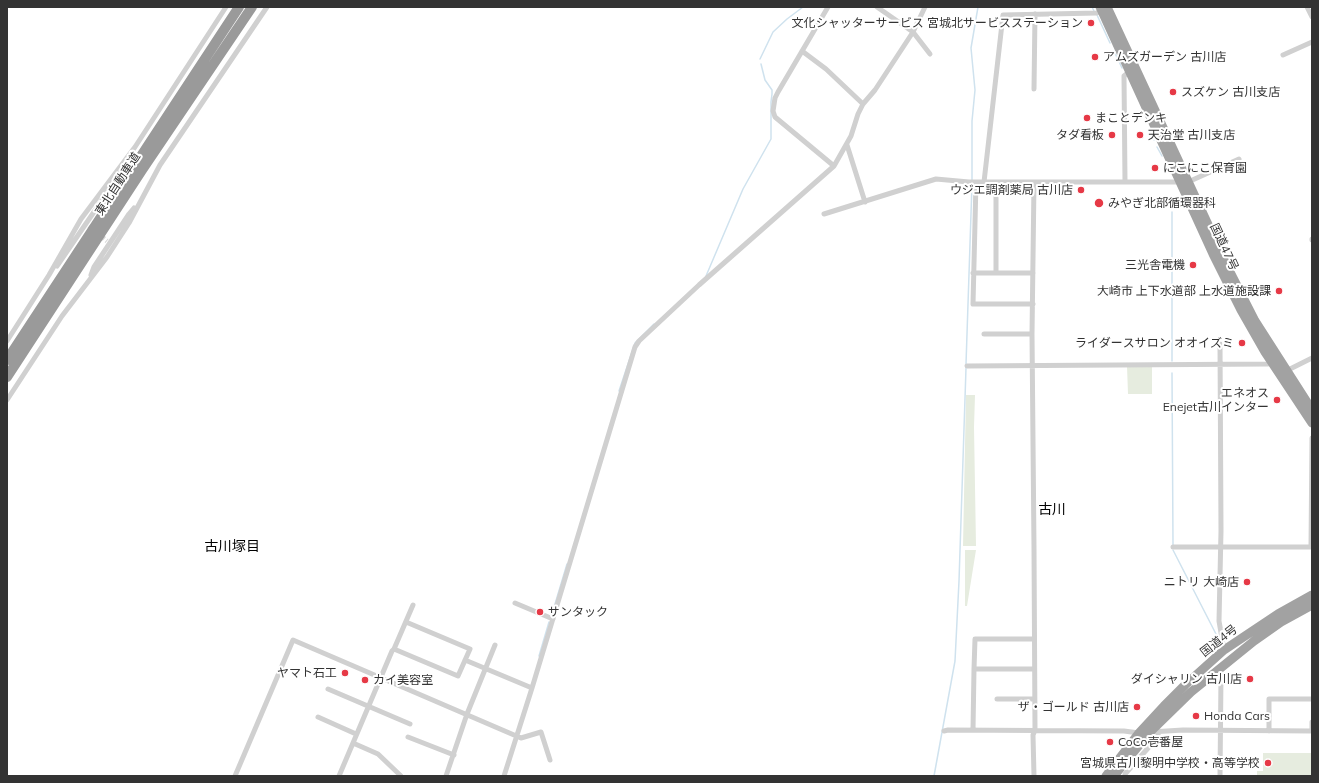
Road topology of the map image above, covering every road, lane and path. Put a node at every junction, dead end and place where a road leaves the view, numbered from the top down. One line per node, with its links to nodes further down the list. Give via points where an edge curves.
1 (226, 7): 23 (street)
2 (239, 7): 44 (highway, 東北自動車道)
3 (252, 7): 50 (highway, 東北自動車道)
4 (267, 7): 31 (street, via 171,148)
5 (828, 7): 14 (street)
6 (877, 7): 12 (street)
7 (925, 7): 12 (street)
8 (1307, 7): 11 (street)
9 (1103, 8): 10 (street, via 1097,13); 17 (highway, 国道47号); 28 (highway, 国道47号)
10 (1034, 14): 18 (street); 25 (street, via 1003,15)
11 (1312, 17)
12 (913, 32): 15 (street); 19 (street)
13 (1312, 42): 16 (street)
14 (802, 51): 19 (street, via 826,69); 22 (street, via 775,98 773,111 775,117)
15 (930, 54)
16 (1283, 55)
17 (1130, 71): 27 (street, via 1124,76); 28 (highway, 国道47号)
18 (1034, 89)
19 (863, 104): 20 (street)
20 (847, 145): 22 (street); 30 (street)
21 (1239, 159): 28 (street)
22 (834, 166): 62 (street, via 639,341 633,353)
23 (116, 172): 36 (street, via 82,219); 36 (street, via 111,186 88,225)
24 (973, 182): 25 (street); 30 (street, via 936,179); 33 (street)
25 (984, 182): 26 (street)
26 (996, 182): 29 (street); 34 (street)
27 (1125, 182): 28 (street); 29 (street)
28 (1185, 182): 45 (highway, 国道47号, via 1213,254 1241,310); 49 (highway, 国道47号, via 1255,322)
29 (1034, 183): 35 (street)
30 (865, 202): 32 (street)
31 (139, 203): 37 (street, via 107,257); 37 (street, via 108,242)
32 (824, 214)
33 (973, 273): 34 (street); 38 (street, via 972,304)
34 (996, 273): 35 (street)
35 (1033, 273): 38 (street)
36 (49, 275): 41 (street)
37 (90, 279): 51 (street)
38 (1033, 304): 40 (street)
39 (984, 334): 40 (street)
40 (1032, 334): 47 (street)
41 (7, 341)
42 (1220, 344): 46 (street)
43 (1312, 358): 49 (street)
44 (7, 360)
45 (1271, 360): 46 (street, via 1268,364); 53 (highway, 国道47号)
46 (1221, 364): 47 (street); 57 (street)
47 (1033, 365): 48 (street); 64 (street)
48 (967, 366)
49 (1286, 371): 52 (highway, 国道47号)
50 (7, 377)
51 (7, 400)
52 (1312, 410)
53 (1312, 423)
54 (1312, 438): 56 (street)
55 (1173, 547): 57 (street)
56 (1312, 547): 57 (street)
57 (1220, 548): 67 (street, via 1219,621)
58 (1312, 594): 67 (highway, 国道4号)
59 (516, 603): 62 (street)
60 (413, 605): 63 (street)
61 (1312, 605): 72 (highway, 国道4号, via 1281,622)
62 (553, 619): 74 (street)
63 (406, 622): 66 (street); 68 (street, via 470,649)
64 (1034, 639): 70 (street); 71 (street, via 975,639)
65 (495, 645): 69 (street)
66 (394, 649): 68 (street, via 458,676); 73 (street)
67 (1224, 650): 91 (highway, 国道4号, via 1185,685)
68 (465, 660): 69 (street)
69 (485, 668): 74 (street); 80 (street)
70 (1034, 668): 71 (street); 77 (street)
71 (974, 669): 84 (street)
72 (1218, 669): 86 (street, via 1221,676); 90 (highway, 国道4号, via 1191,692)
73 (380, 678): 79 (street); 80 (street); 98 (street, via 293,640)
74 (532, 688): 93 (street)
75 (328, 689): 79 (street)
76 (997, 699): 77 (street)
77 (1034, 699): 85 (street)
78 (1312, 699): 87 (street, via 1269,699)
79 (369, 706): 83 (street); 92 (street)
80 (467, 714): 93 (street); 96 (street)
81 (318, 717): 92 (street)
82 (1312, 722): 88 (street)
83 (410, 724)
84 (973, 730): 85 (street); 89 (street)
85 (1035, 730): 91 (street); 103 (street)
86 (1220, 730): 87 (street); 90 (street); 107 (street)
87 (1269, 731): 88 (street)
88 (1312, 731)
89 (944, 732)
90 (1154, 732): 105 (highway, 国道4号); 106 (street, via 1157,738)
91 (1139, 733): 104 (highway, 国道4号)
92 (356, 734): 95 (street)
93 (516, 735): 97 (street, via 521,738 541,732); 102 (street)
94 (408, 736): 96 (street)
95 (353, 743): 99 (street); 100 (street, via 378,754)
96 (454, 755): 101 (street)
97 (550, 760)
98 (235, 776)
99 (339, 776)
100 (401, 776)
101 (446, 776)
102 (504, 776)
103 (1034, 776)
104 (1106, 776)
105 (1114, 776)
106 (1125, 776)
107 (1220, 776)

